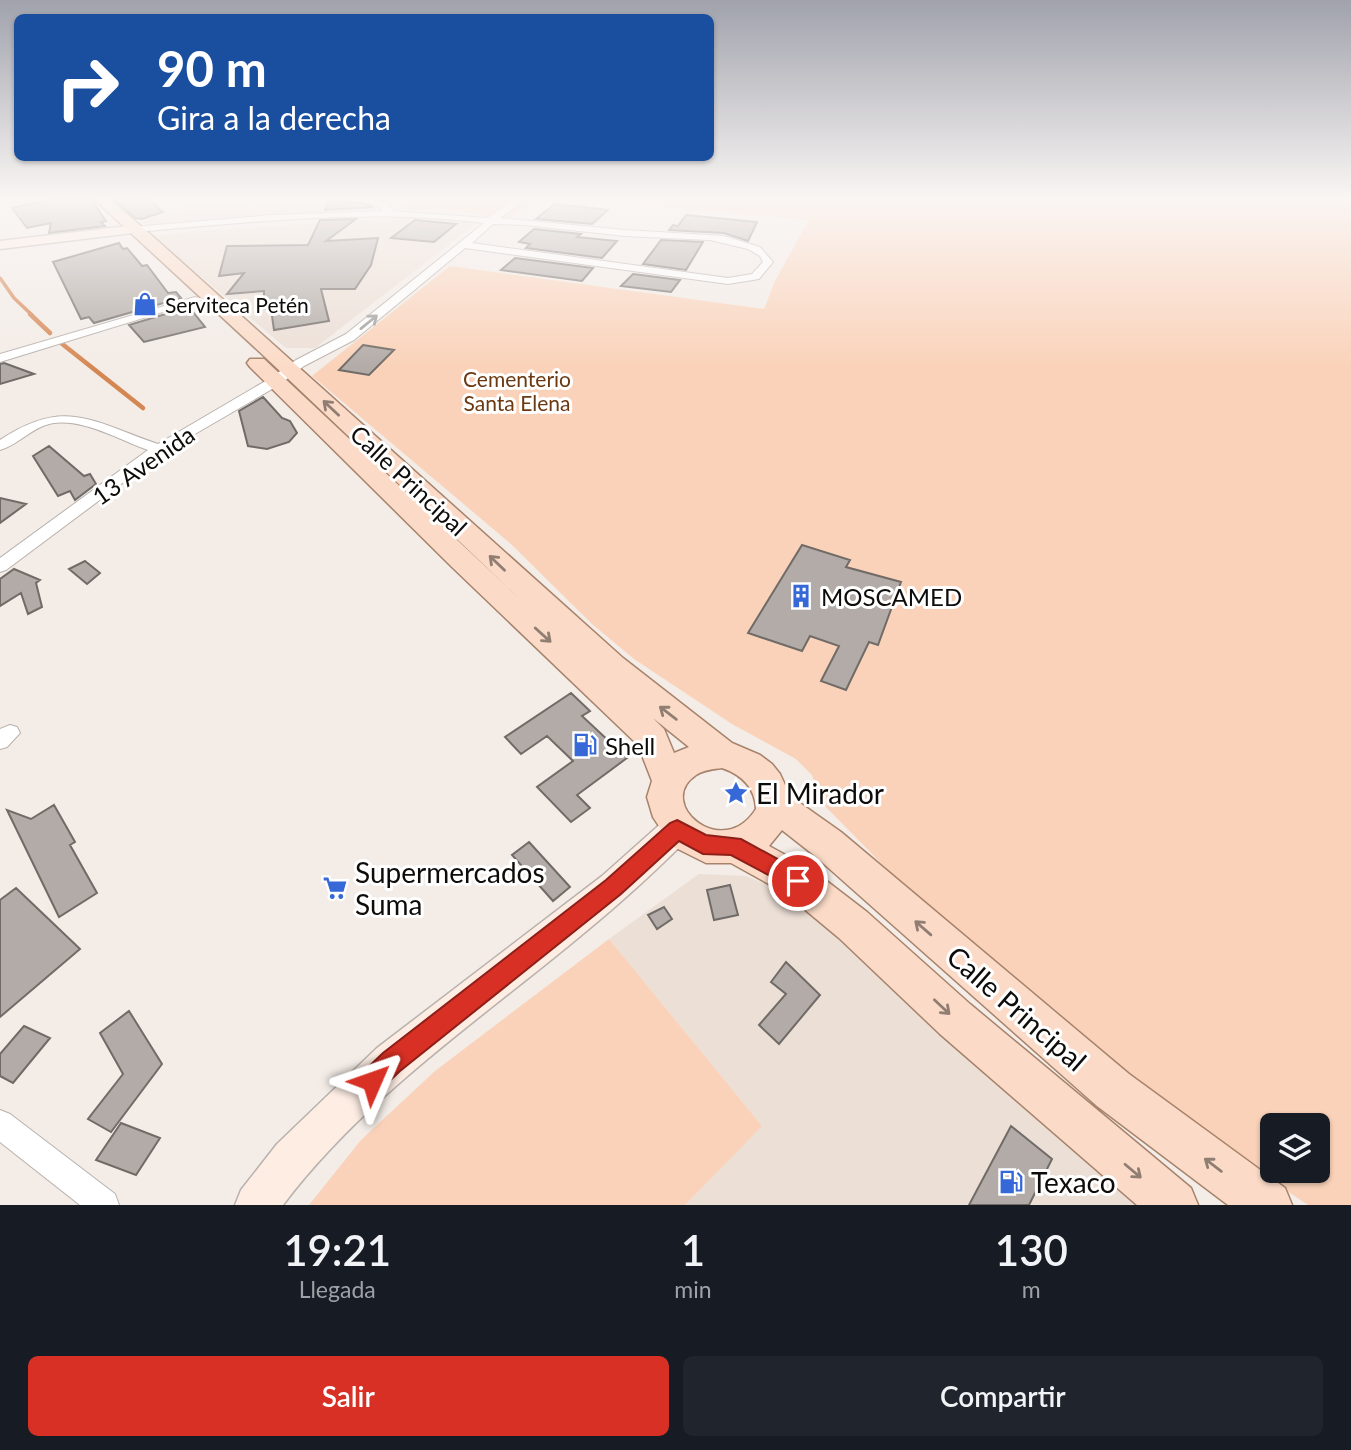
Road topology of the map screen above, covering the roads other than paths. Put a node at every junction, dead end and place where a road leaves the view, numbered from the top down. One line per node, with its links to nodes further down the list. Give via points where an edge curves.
1 (155, 255): 6 (main road, Calle Principal)
2 (155, 255): 8 (main road, Calle Principal)
3 (450, 255): 8 (street, 13 Avenida, one-way to 3, via 350,337)
4 (538, 255): 5 (street, via 728,281 755,277 768,262)
5 (764, 255)
6 (199, 299): 7 (street); 8 (main road, Calle Principal)
7 (0, 358)
8 (282, 376): 10 (street, 13 Avenida); 12 (main road, Calle Principal, one-way to 8, via 660,708); 13 (main road, Calle Principal, one-way to 13, via 461,561 638,723 652,738)
9 (0, 446): 10 (street, via 54,419)
10 (159, 449): 11 (street, 13 Avenida)
11 (0, 566)
12 (722, 754): 13 (main road, via 690,760); 14 (main road, via 758,770)
13 (668, 781): 15 (main road, via 665,806)
14 (773, 803): 16 (main road, via 762,830); 21 (main road, Calle Principal, one-way to 14, via 1113,1090 828,844)
15 (677, 829): 16 (main road, via 703,845); 19 (main road, via 614,887 391,1062 292,1158)
16 (734, 846): 20 (main road, Calle Principal, one-way to 20, via 798,881 853,925 965,1028)
17 (0, 1124): 18 (street)
18 (104, 1205)
19 (256, 1205)
20 (1174, 1205)
21 (1268, 1205)

